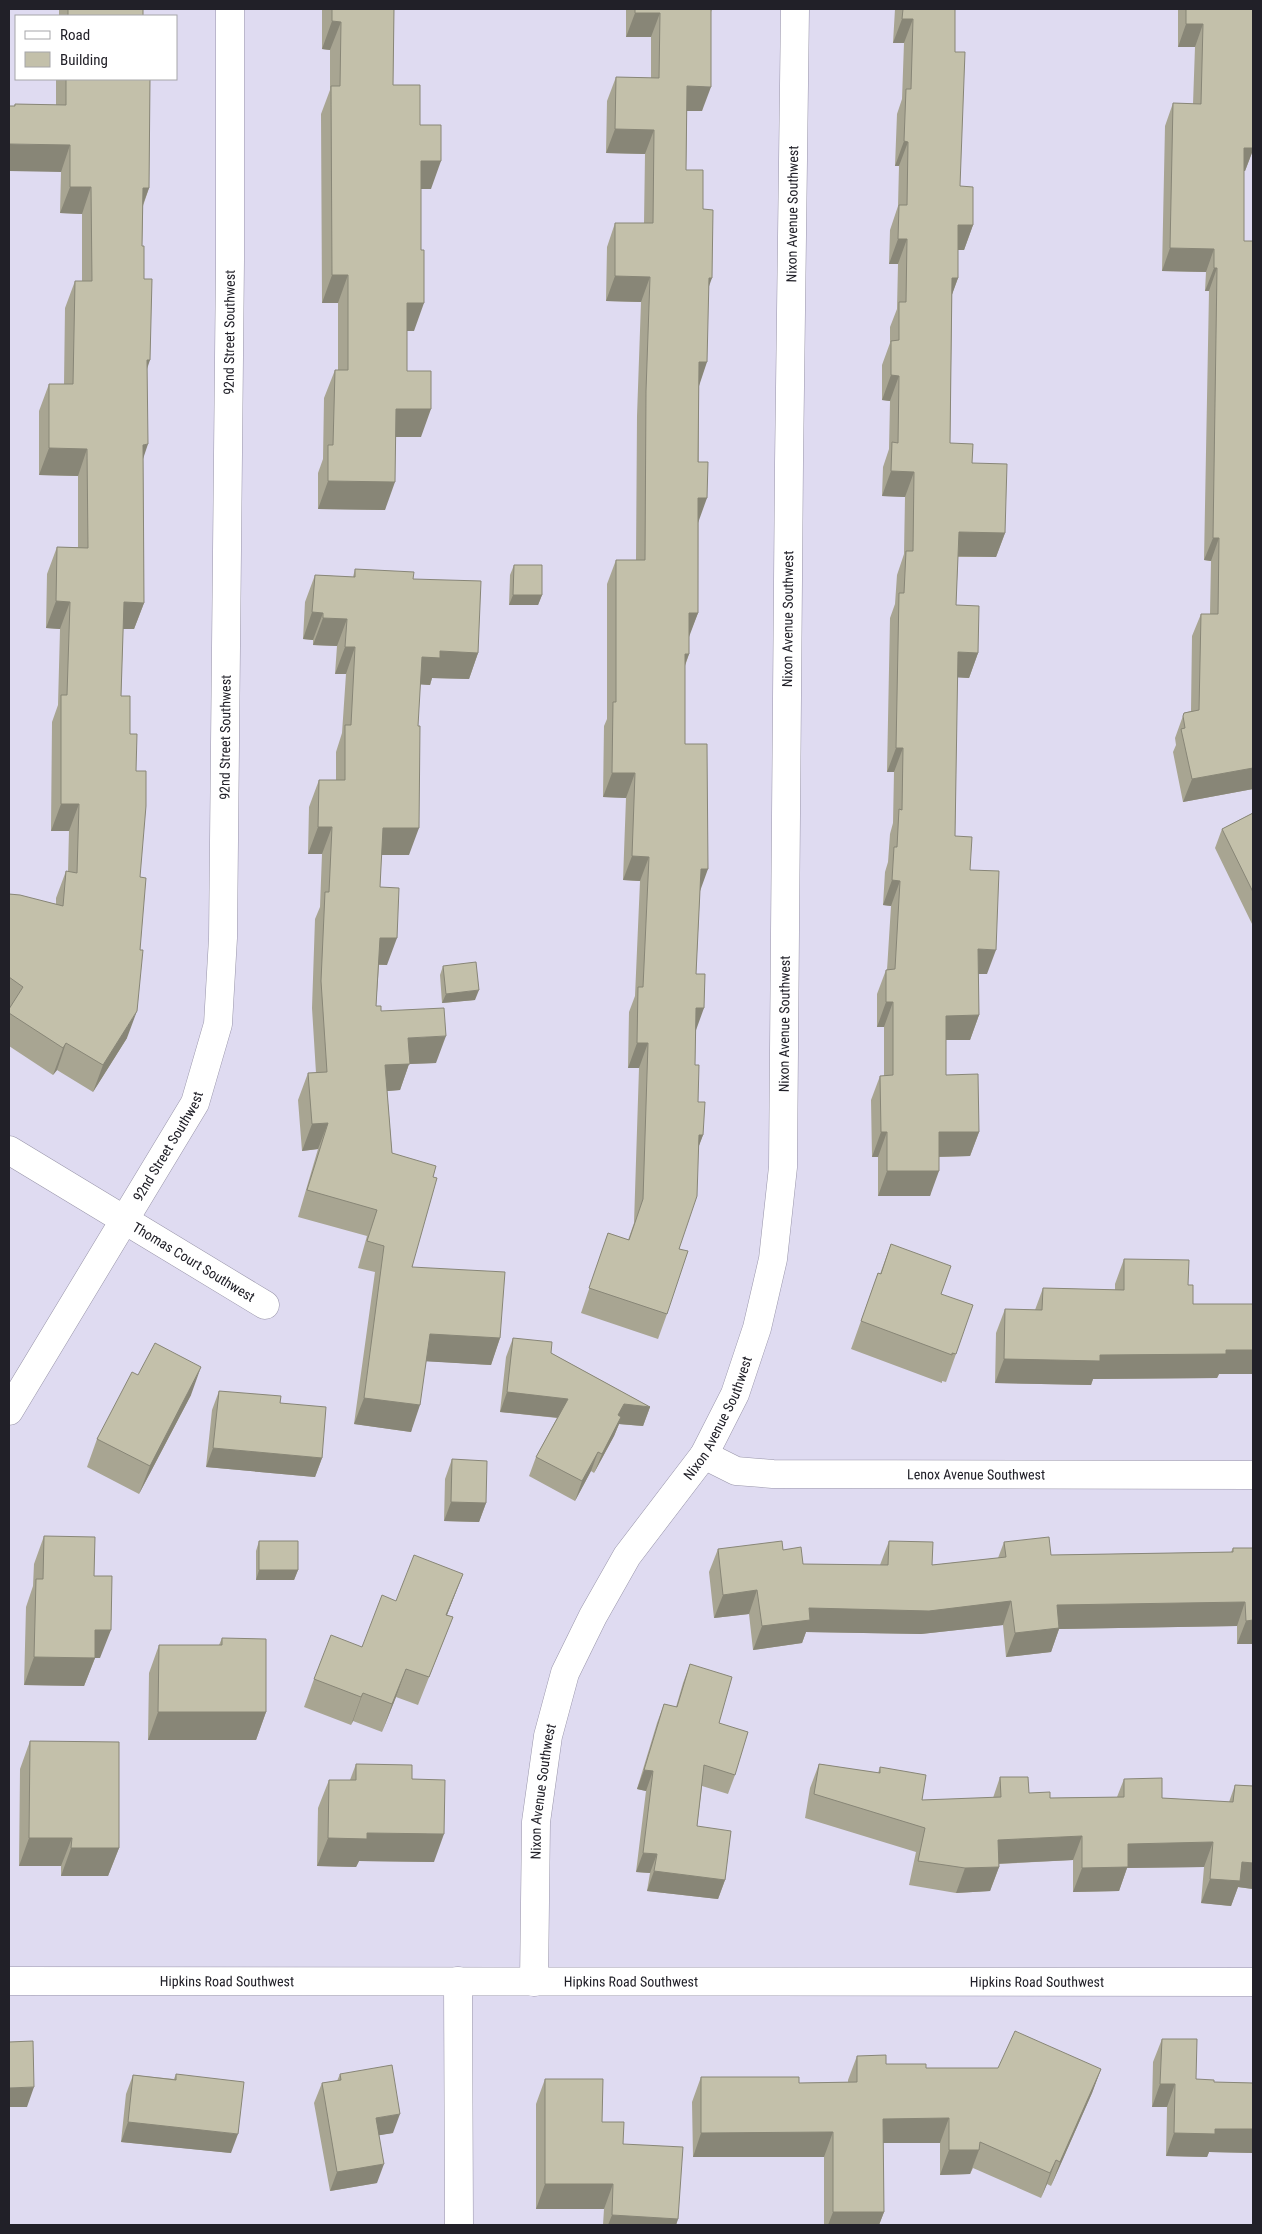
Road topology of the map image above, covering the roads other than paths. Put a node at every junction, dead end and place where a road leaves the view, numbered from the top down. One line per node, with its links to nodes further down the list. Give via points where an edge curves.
1 (230, 9): 4 (street, 92nd Street Southwest, via 224,889 218,1024 195,1103)
2 (795, 9): 7 (street, Nixon Avenue Southwest, via 782,1166 773,1259 757,1328 735,1394)
3 (9, 1150): 4 (street, Thomas Court Southwest)
4 (123, 1220): 5 (street, Thomas Court Southwest); 6 (street, 92nd Street Southwest)
5 (265, 1305)
6 (9, 1411)
7 (704, 1454): 8 (street, Lenox Avenue Southwest, via 736,1471 773,1474); 11 (street, Nixon Avenue Southwest, via 627,1556 565,1673 548,1736 536,1822)
8 (1253, 1475)
9 (9, 1981): 10 (street, Hipkins Road Southwest)
10 (458, 1981): 11 (street, Hipkins Road Southwest); 13 (street)
11 (534, 1982): 12 (street, Hipkins Road Southwest)
12 (1253, 1982)
13 (459, 2225)

